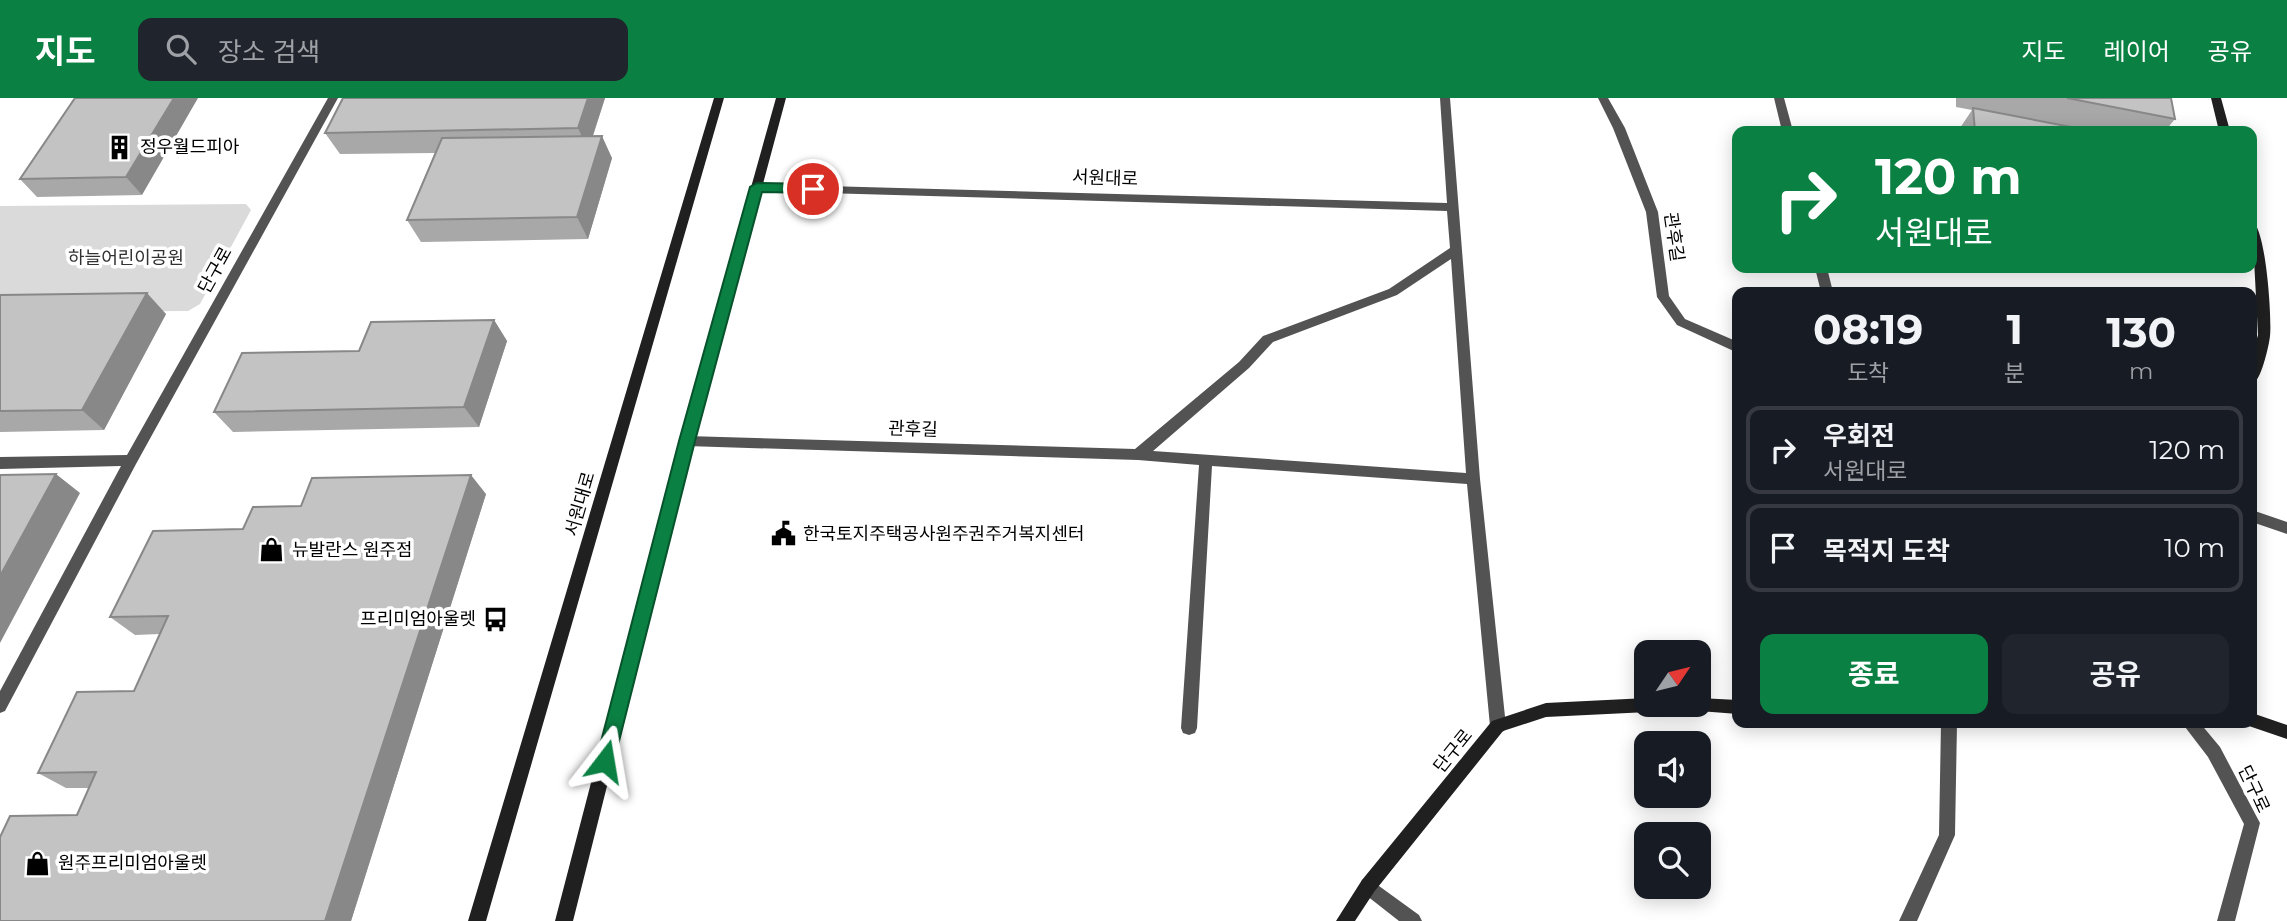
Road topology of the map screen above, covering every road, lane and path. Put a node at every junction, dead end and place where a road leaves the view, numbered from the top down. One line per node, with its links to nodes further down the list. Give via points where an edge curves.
1 (334, 98): 18 (street, 단구로)
2 (719, 98): 35 (street, 서원대로)
3 (781, 98): 10 (street)
4 (1445, 98): 11 (street)
5 (1603, 98): 14 (street, 관후길, via 1653,212 1663,296 1681,322)
6 (1779, 98): 8 (street)
7 (2216, 98): 9 (street)
8 (1786, 126)
9 (2224, 126)
10 (757, 187): 11 (street, 서원대로); 16 (street)
11 (1453, 207): 13 (street)
12 (2257, 241): 15 (street, via 2264,335)
13 (1456, 250): 17 (street, via 1392,292 1268,339); 21 (street)
14 (1732, 345)
15 (2257, 361)
16 (687, 441): 17 (street, 관후길); 36 (street)
17 (1138, 455): 19 (street, 관후길)
18 (131, 460): 20 (street); 24 (street, 단구로)
19 (1206, 460): 21 (street, 관후길); 30 (street)
20 (0, 463)
21 (1473, 478): 29 (street)
22 (2257, 518): 23 (street)
23 (2287, 528)
24 (0, 706)
25 (1634, 706): 29 (street, 단구로, via 1546,710)
26 (1712, 706): 27 (street)
27 (1732, 707)
28 (2257, 722): 33 (street)
29 (1498, 726): 34 (street, 단구로)
30 (1189, 728)
31 (1949, 728): 39 (street, via 1947,835)
32 (2194, 728): 40 (street, 단구로, via 2214,752 2252,823)
33 (2287, 732)
34 (1368, 886): 37 (street, 단구로); 38 (street)
35 (477, 921)
36 (564, 921)
37 (1345, 921)
38 (1413, 921)
39 (1908, 921)
40 (2226, 921)

